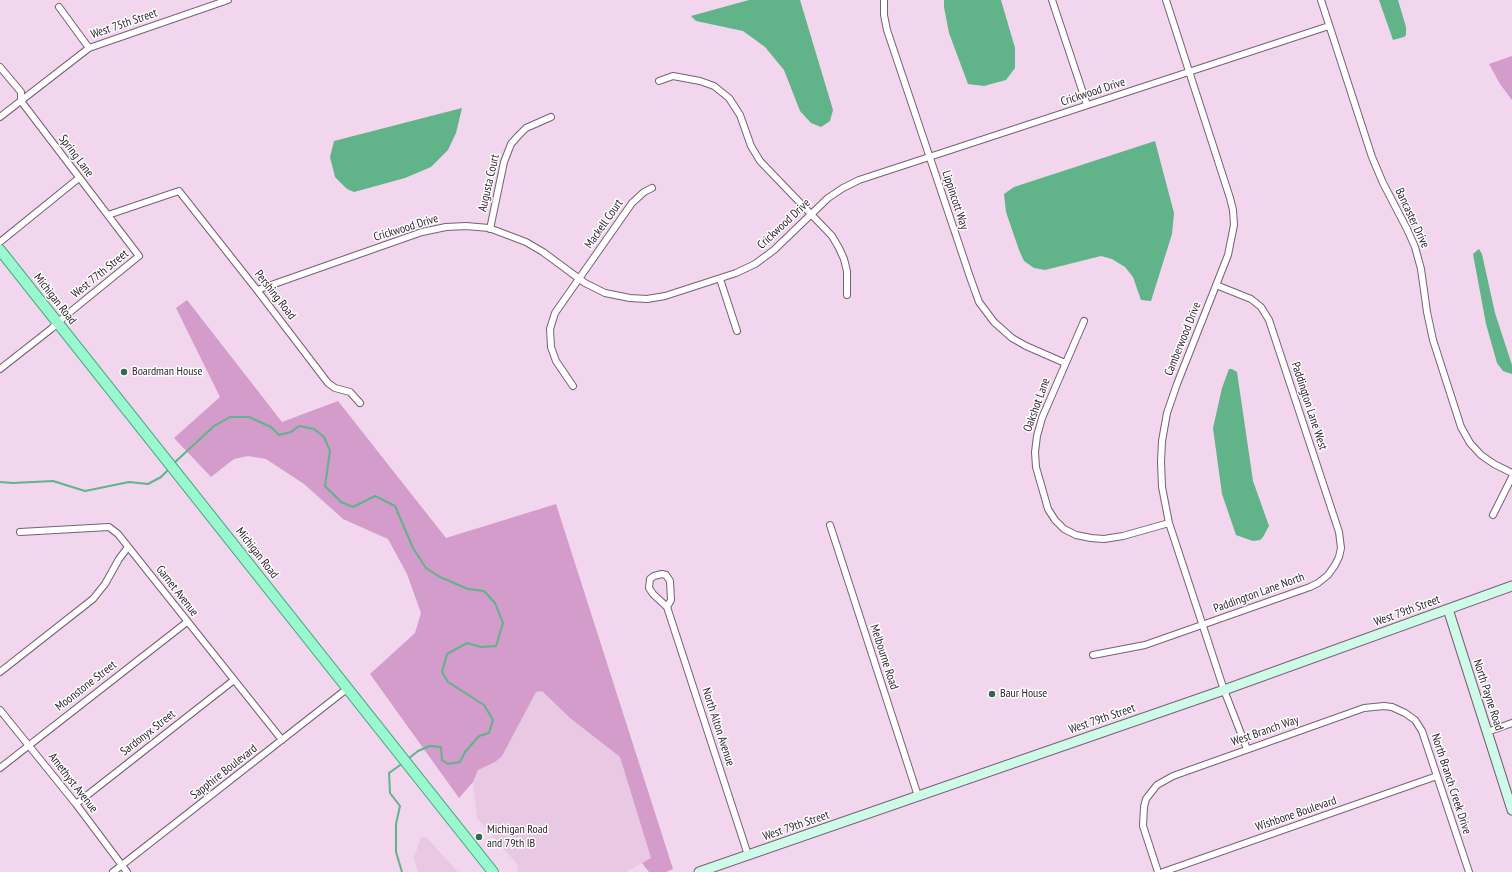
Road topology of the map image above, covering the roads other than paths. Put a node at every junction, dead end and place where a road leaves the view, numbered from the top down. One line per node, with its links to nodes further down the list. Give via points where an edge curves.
1 (228, 0): 8 (street, West 75th Street)
2 (884, 0): 16 (street, Lippincott Way, via 887,30)
3 (1052, 0): 13 (street)
4 (1166, 0): 10 (street, Camberwood Drive)
5 (1321, 0): 7 (street, Bancaster Drive)
6 (59, 7): 8 (street)
7 (1329, 26): 10 (street, Crickwood Drive); 37 (street, Bancaster Drive, via 1377,169 1415,247 1431,334 1461,427 1468,441 1481,455)
8 (89, 48): 12 (street, West 75th Street)
9 (0, 67): 12 (street, Spring Lane, via 21,92)
10 (1189, 71): 13 (street, Crickwood Drive); 27 (street, Camberwood Drive, via 1233,210 1231,245)
11 (659, 81): 19 (street, via 680,76 704,82 722,92 738,109 751,146 760,161)
12 (21, 101): 14 (street, West 75th Street); 17 (street, Spring Lane)
13 (1087, 105): 16 (street, Crickwood Drive)
14 (0, 117)
15 (551, 117): 21 (street, Augusta Court, via 526,128 511,144 504,162)
16 (930, 157): 19 (street, Crickwood Drive, via 854,182 836,192); 33 (street, Lippincott Way, via 974,291 984,310 1015,340)
17 (79, 178): 20 (street, Spring Lane); 22 (street)
18 (652, 188): 26 (street, Mackell Court, via 632,203)
19 (811, 214): 25 (street, Crickwood Drive, via 760,260); 29 (street, via 832,236 841,250 847,271)
20 (108, 215): 24 (street, Spring Lane); 28 (street, Pershing Road, via 179,191)
21 (490, 229): 26 (street, Crickwood Drive, via 533,246); 28 (street, Crickwood Drive, via 456,227 422,232)
22 (0, 242)
23 (0, 250): 31 (main road, Michigan Road)
24 (139, 256): 31 (street, West 77th Street)
25 (720, 278): 26 (street, Crickwood Drive, via 665,296 647,299 616,296 593,288); 32 (street)
26 (579, 279): 35 (street, Mackell Court, via 555,313 550,335 556,361)
27 (1216, 285): 40 (street, Camberwood Drive, via 1176,384 1164,428 1161,475); 44 (street, Paddington Lane West, via 1250,299 1261,306 1268,317 1338,529 1341,548)
28 (257, 290): 36 (street, Pershing Road, via 328,382 335,388 350,392)
29 (848, 295)
30 (1084, 321): 33 (street, Oakshot Lane)
31 (58, 323): 34 (street, West 77th Street); 53 (main road, Michigan Road)
32 (737, 331)
33 (1066, 363): 40 (street, Oakshot Lane, via 1041,421 1035,445 1037,473 1051,515 1059,525 1070,532 1098,539 1124,536)
34 (0, 369)
35 (573, 386)
36 (360, 403)
37 (1512, 473)
38 (1512, 477): 39 (street)
39 (1492, 515)
40 (1169, 523): 49 (street, Camberwood Drive)
41 (830, 525): 64 (street, Melbourne Road)
42 (20, 532): 43 (street, Garnet Avenue, via 109,527)
43 (128, 547): 48 (street, Garnet Avenue); 51 (street, via 106,584 93,599)
44 (1337, 562): 49 (street, Paddington Lane North, via 1326,578 1310,588)
45 (1512, 586): 47 (main road, West 79th Street)
46 (667, 607): 46 (street, North Alton Avenue, via 649,588 650,579 654,576 666,575 670,581 671,600); 67 (street, North Alton Avenue)
47 (1448, 609): 54 (main road, West 79th Street); 58 (main road, North Payne Road)
48 (187, 622): 52 (street, Garnet Avenue); 60 (street, Moonstone Street)
49 (1203, 625): 50 (street, Paddington Lane North, via 1145,645); 54 (street, Camberwood Drive)
50 (1093, 655)
51 (0, 672)
52 (234, 680): 59 (street, Garnet Avenue); 65 (street, Sardonyx Street)
53 (348, 688): 59 (street, Sapphire Boulevard); 71 (main road, Michigan Road)
54 (1224, 690): 61 (street, Camberwood Drive); 64 (main road, West 79th Street)
55 (0, 710): 60 (street, Amethyst Avenue)
56 (1400, 710): 61 (street, West Branch Way, via 1384,706 1364,708); 63 (street, North Branch Creek Drive, via 1415,720 1422,731)
57 (1512, 723): 58 (street)
58 (1487, 732): 66 (main road, North Payne Road)
59 (282, 740): 68 (street, Sapphire Boulevard)
60 (30, 745): 62 (street, Moonstone Street); 65 (street, Amethyst Avenue)
61 (1247, 750): 73 (street, West Branch Way, via 1173,776 1157,785 1146,799 1143,826)
62 (0, 768)
63 (1437, 776): 74 (street, Wishbone Boulevard); 75 (street, North Branch Creek Drive)
64 (918, 796): 67 (main road, West 79th Street)
65 (76, 804): 68 (street, Amethyst Avenue)
66 (1512, 810)
67 (748, 855): 72 (main road, West 79th Street)
68 (122, 865): 69 (street, Sapphire Boulevard); 70 (street, Amethyst Avenue)
69 (113, 872)
70 (127, 872)
71 (493, 872)
72 (699, 872)
73 (1158, 872)
74 (1163, 872)
75 (1469, 872)

